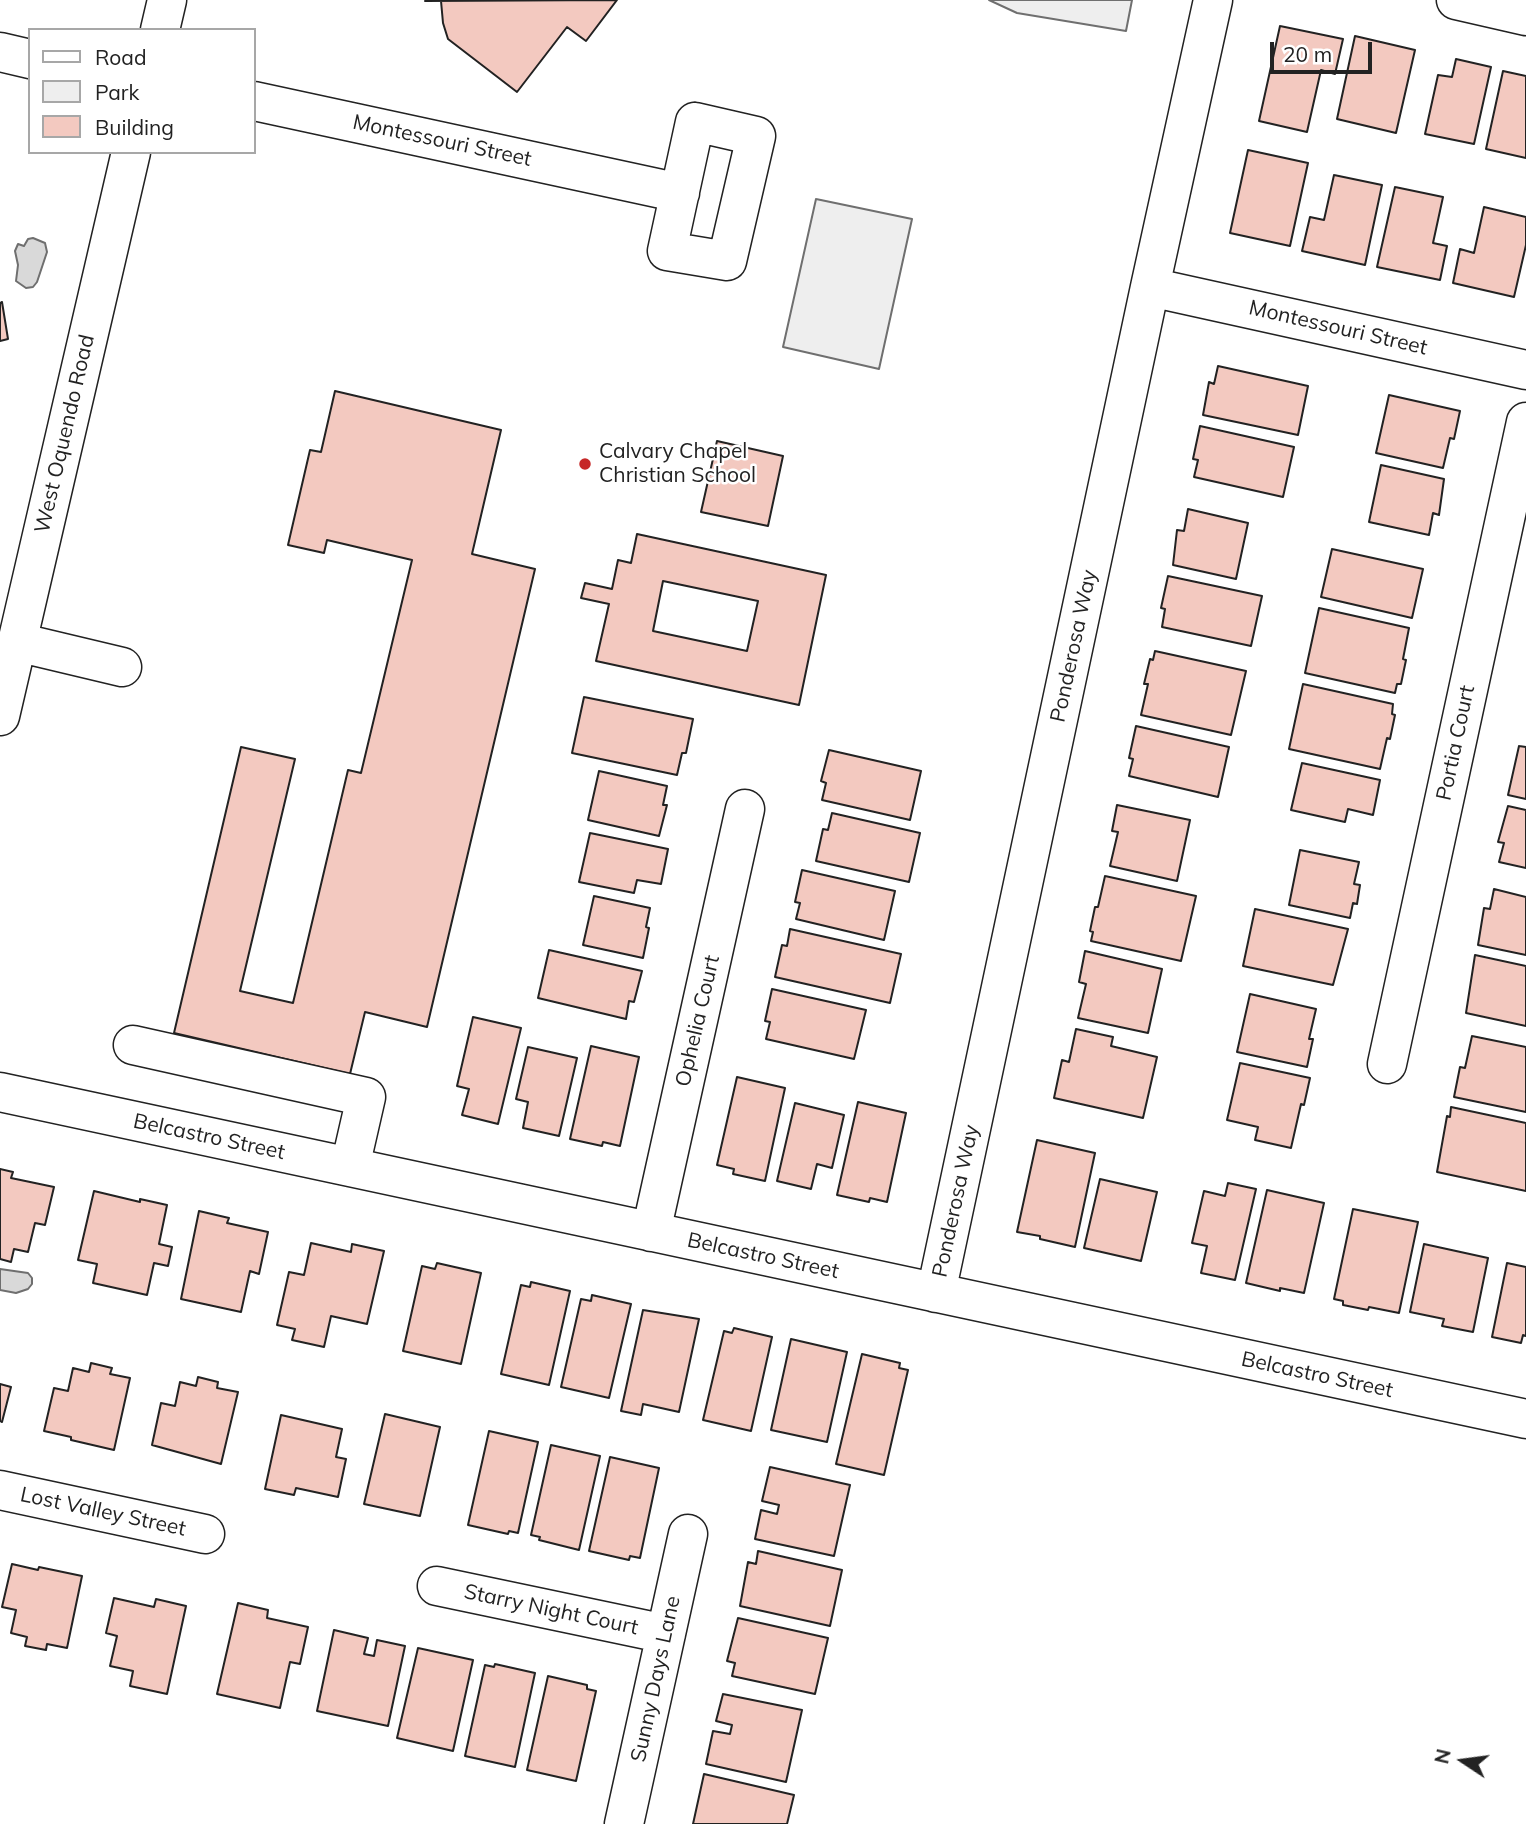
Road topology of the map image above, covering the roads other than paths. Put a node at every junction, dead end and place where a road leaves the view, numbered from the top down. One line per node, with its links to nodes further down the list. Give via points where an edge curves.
1 (167, 0): 5 (street)
2 (1213, 0): 11 (street, Ponderosa Way)
3 (1456, 0): 4 (street)
4 (1526, 16)
5 (160, 28)
6 (0, 52): 7 (street)
7 (28, 59)
8 (256, 101): 10 (street, Montessouri Street)
9 (131, 154): 14 (street, West Oquendo Road)
10 (680, 193)
11 (1150, 287): 12 (street, Montessouri Street); 23 (street, Ponderosa Way)
12 (1526, 370)
13 (1526, 422): 19 (street, Portia Court)
14 (17, 642): 15 (street); 16 (street, West Oquendo Road)
15 (122, 667)
16 (0, 716)
17 (746, 809): 22 (street, Ophelia Court)
18 (133, 1045): 21 (street, via 366,1097)
19 (1387, 1064)
20 (0, 1092): 21 (street, Belcastro Street)
21 (350, 1167): 22 (street, Belcastro Street)
22 (651, 1232): 23 (street, Belcastro Street)
23 (936, 1293): 24 (street, Belcastro Street)
24 (1526, 1419)
25 (0, 1490): 26 (street, Lost Valley Street)
26 (205, 1534)
27 (688, 1534): 29 (street, Sunny Days Lane)
28 (437, 1586): 29 (street, Starry Night Court)
29 (666, 1634): 30 (street, Sunny Days Lane)
30 (624, 1824)

